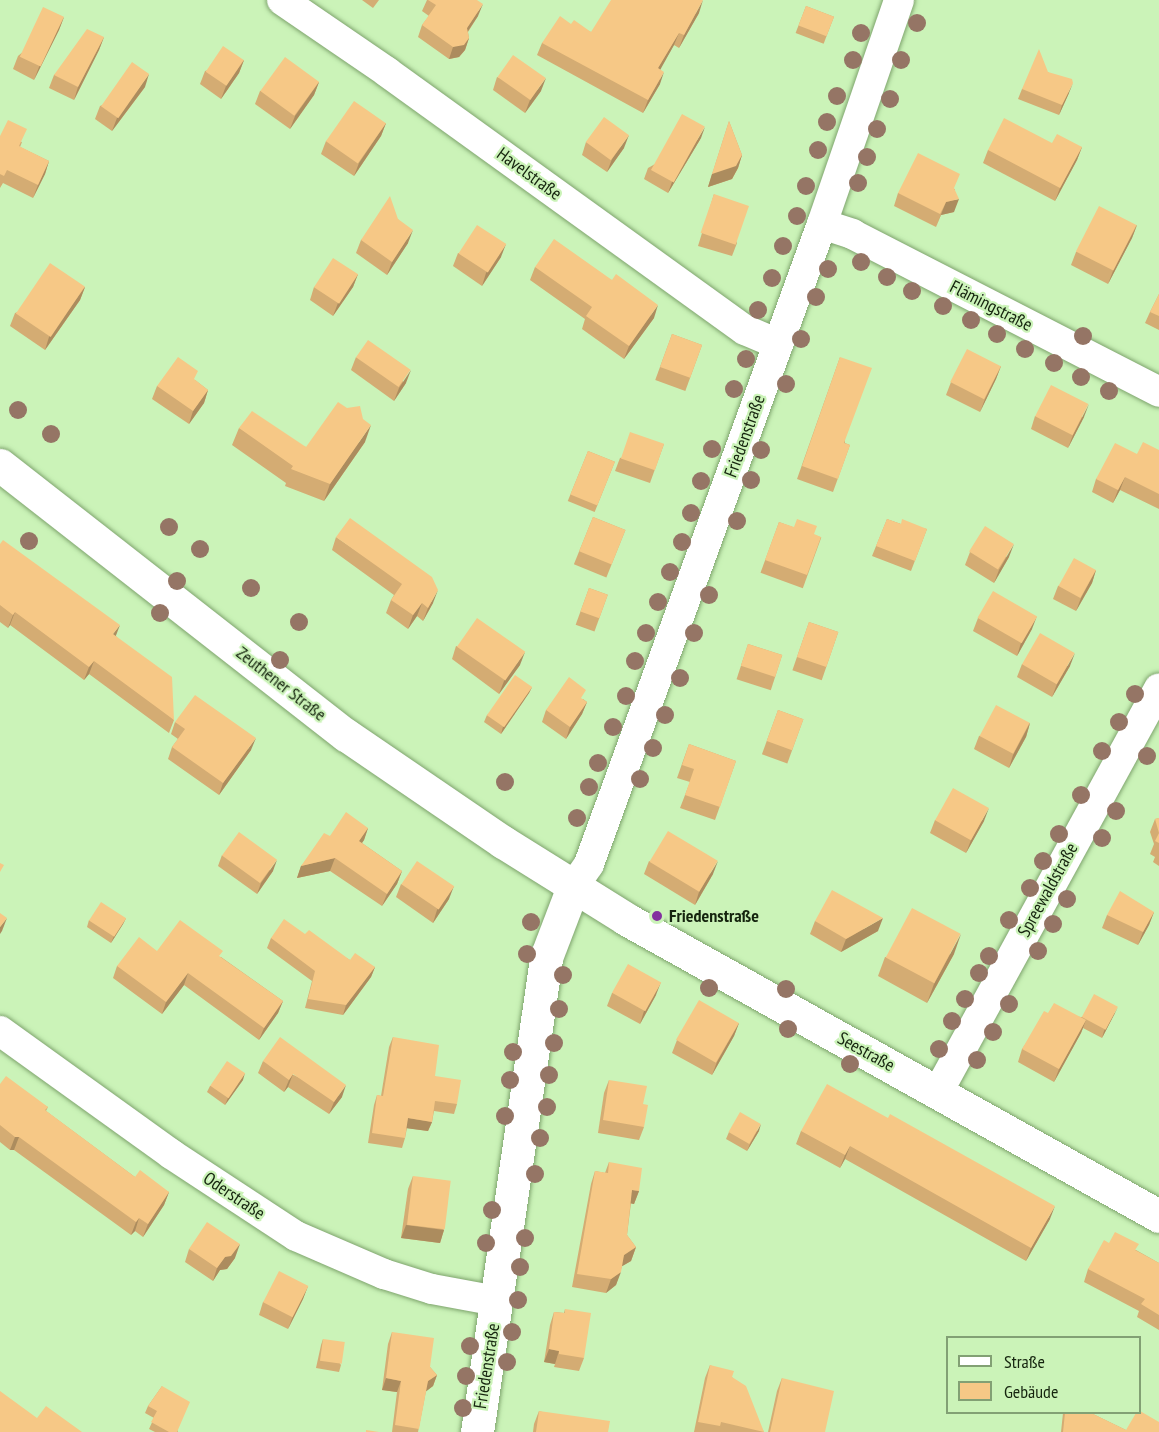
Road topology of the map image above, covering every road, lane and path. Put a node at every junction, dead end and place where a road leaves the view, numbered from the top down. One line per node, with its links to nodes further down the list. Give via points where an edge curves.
1 (282, 0): 4 (street, Havelstraße, via 745,330)
2 (899, 0): 3 (street, Friedenstraße)
3 (822, 224): 4 (street, Friedenstraße); 5 (street, Flämingstraße, via 852,234)
4 (778, 344): 8 (street, Friedenstraße, via 590,864)
5 (1159, 392)
6 (0, 465): 8 (main road, Zeuthener Straße, via 346,735)
7 (1159, 689): 10 (street, Spreewaldstraße)
8 (573, 887): 10 (main road, Seestraße); 12 (main road, Friedenstraße, via 547,955)
9 (0, 1031): 12 (street, Oderstraße, via 189,1166 296,1236 384,1274 432,1289)
10 (938, 1092): 11 (main road, Seestraße)
11 (1159, 1216)
12 (497, 1301): 13 (main road, Friedenstraße)
13 (477, 1432)

